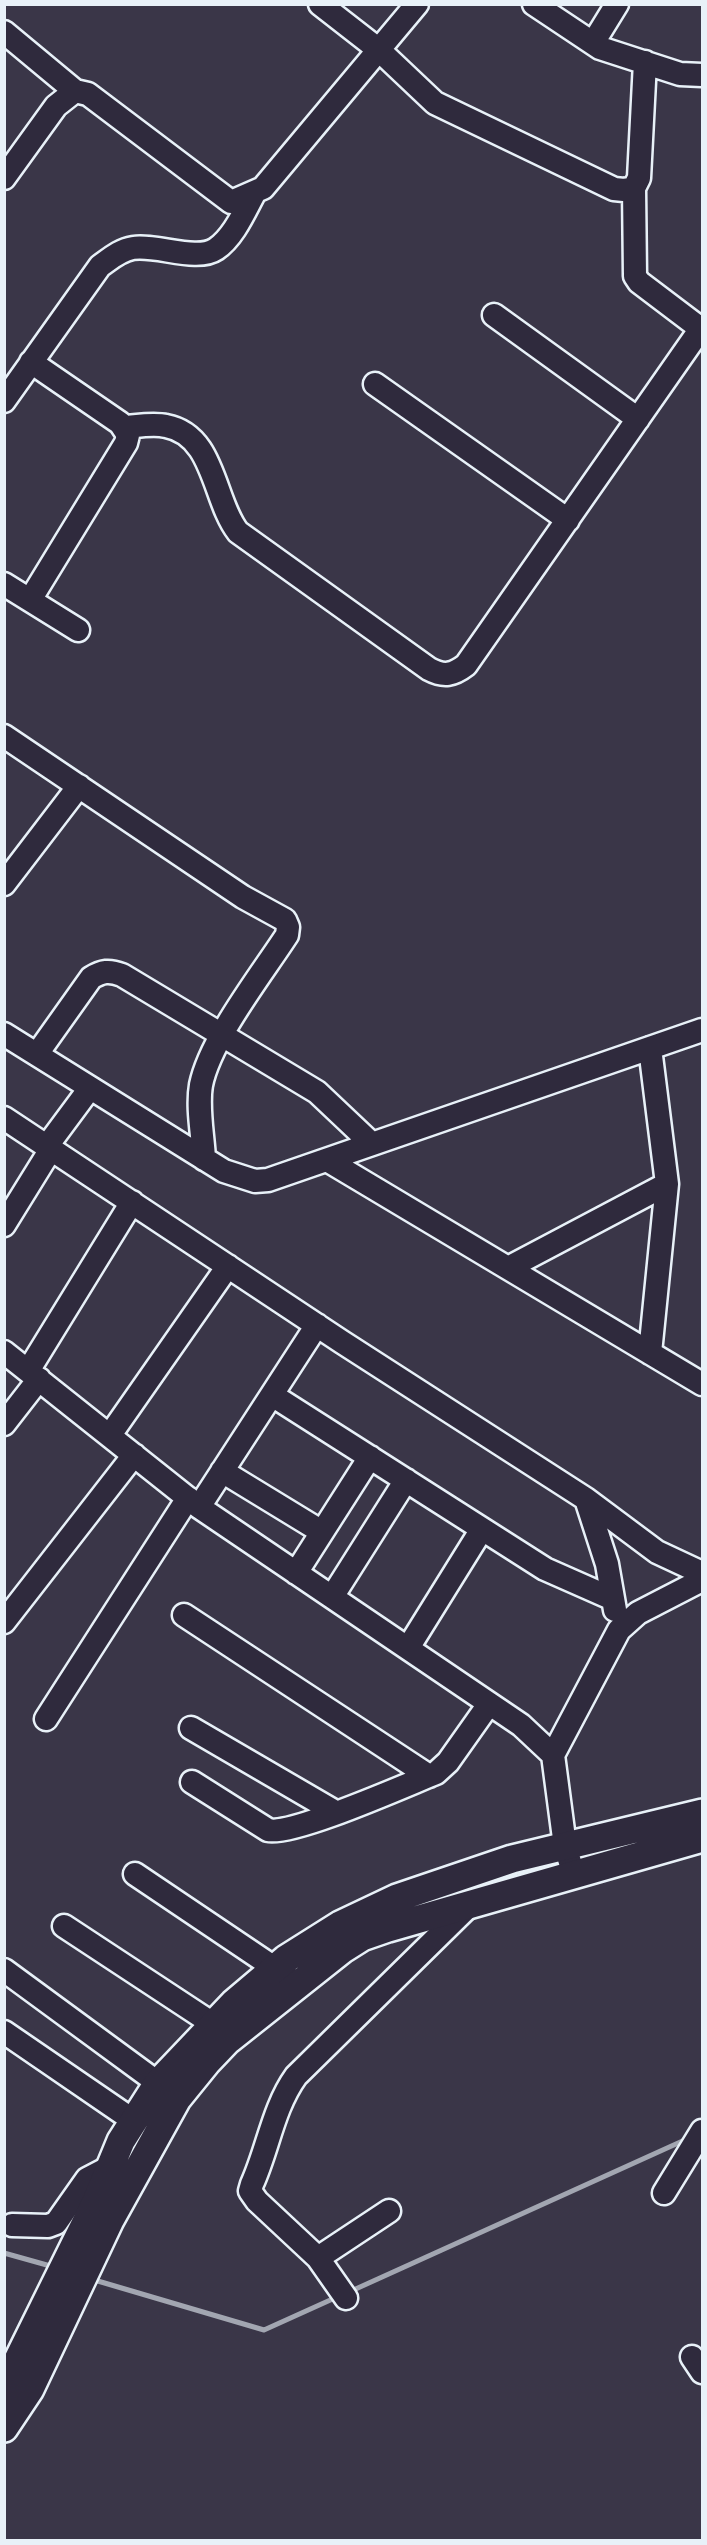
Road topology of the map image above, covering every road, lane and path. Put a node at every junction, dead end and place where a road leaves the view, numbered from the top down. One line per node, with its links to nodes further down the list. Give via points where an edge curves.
1 (320, 4): 7 (street)
2 (417, 4): 7 (street)
3 (534, 4): 6 (street)
4 (617, 4): 6 (street)
5 (4, 32): 10 (street)
6 (593, 43): 8 (street)
7 (379, 50): 12 (street, via 448,111 614,189); 13 (street, via 263,188)
8 (645, 62): 9 (street, via 680,74); 12 (street, via 639,178)
9 (702, 75)
10 (75, 91): 11 (street, via 56,106); 13 (street, via 88,94 231,202)
11 (4, 178)
12 (634, 188): 15 (street, via 635,276)
13 (255, 192): 16 (street, via 215,250 202,254 130,248 100,266)
14 (494, 315): 19 (street)
15 (702, 328): 19 (street)
16 (31, 362): 18 (street); 20 (street)
17 (375, 384): 21 (street)
18 (4, 401)
19 (638, 418): 21 (street)
20 (124, 427): 21 (street, via 165,425 191,437 201,448 238,532 429,669 446,675 466,665); 23 (street, via 126,443)
21 (568, 520)
22 (4, 584): 23 (street)
23 (30, 600): 24 (street)
24 (78, 630)
25 (4, 736): 26 (street)
26 (79, 786): 27 (street); 30 (street, via 243,897 285,920 287,935)
27 (5, 881)
28 (702, 1030): 31 (street)
29 (4, 1034): 32 (street)
30 (223, 1035): 32 (street, via 122,975 99,972); 35 (street, via 317,1092); 37 (street, via 206,1068 201,1088)
31 (650, 1048): 35 (street); 39 (street)
32 (37, 1054): 33 (street)
33 (90, 1088): 36 (street); 37 (street)
34 (4, 1118): 36 (street)
35 (372, 1144): 38 (street)
36 (49, 1148): 40 (street); 41 (street)
37 (204, 1159): 38 (street, via 224,1171 255,1181)
38 (327, 1160): 43 (street)
39 (667, 1184): 43 (street); 46 (street)
40 (132, 1203): 42 (street); 47 (street)
41 (4, 1225)
42 (228, 1266): 44 (street); 51 (street)
43 (508, 1268): 46 (street)
44 (317, 1325): 49 (street); 56 (street)
45 (4, 1352): 47 (street)
46 (650, 1353): 48 (street)
47 (33, 1375): 50 (street); 51 (street)
48 (702, 1384)
49 (272, 1395): 53 (street); 54 (street)
50 (4, 1424)
51 (110, 1435): 52 (street)
52 (134, 1455): 57 (street); 66 (street)
53 (370, 1457): 55 (street); 59 (street)
54 (222, 1471): 57 (street); 59 (street)
55 (406, 1480): 58 (street); 63 (street)
56 (586, 1499): 61 (street, via 657,1552); 64 (street, via 607,1564)
57 (194, 1503): 60 (street); 70 (street)
58 (482, 1528): 64 (street, via 545,1569); 68 (street)
59 (322, 1532): 60 (street)
60 (296, 1573): 63 (street)
61 (702, 1573)
62 (702, 1580): 67 (street, via 638,1613)
63 (332, 1597): 68 (street)
64 (613, 1599): 67 (street)
65 (184, 1615): 73 (street)
66 (4, 1622)
67 (619, 1630): 72 (street)
68 (408, 1648): 69 (street)
69 (489, 1704): 72 (street, via 521,1725); 73 (street, via 448,1762)
70 (46, 1719)
71 (191, 1728): 75 (street)
72 (553, 1755): 78 (street)
73 (429, 1776): 75 (street)
74 (192, 1782): 75 (street, via 273,1831)
75 (337, 1813)
76 (702, 1813): 78 (main road)
77 (702, 1838): 80 (main road)
78 (566, 1846): 80 (street); 83 (main road, via 512,1859 397,1898 339,1925)
79 (135, 1874): 83 (street)
80 (574, 1875): 81 (main road)
81 (471, 1904): 85 (main road, via 362,1937); 96 (street, via 289,2086 250,2191)
82 (64, 1926): 86 (street)
83 (276, 1967): 85 (street); 86 (main road)
84 (4, 1970): 88 (street)
85 (297, 1985): 94 (main road, via 227,2041 193,2078)
86 (213, 2024): 88 (main road)
87 (4, 2032): 89 (street)
88 (158, 2083): 89 (main road)
89 (134, 2121): 91 (main road)
90 (702, 2131): 92 (street)
91 (110, 2167): 94 (main road); 95 (street, via 87,2179 56,2223)
92 (664, 2193)
93 (389, 2211): 96 (street)
94 (102, 2212): 98 (main road)
95 (12, 2225)
96 (318, 2258): 97 (street)
97 (346, 2298)
98 (12, 2382): 99 (main road)
99 (4, 2428)

